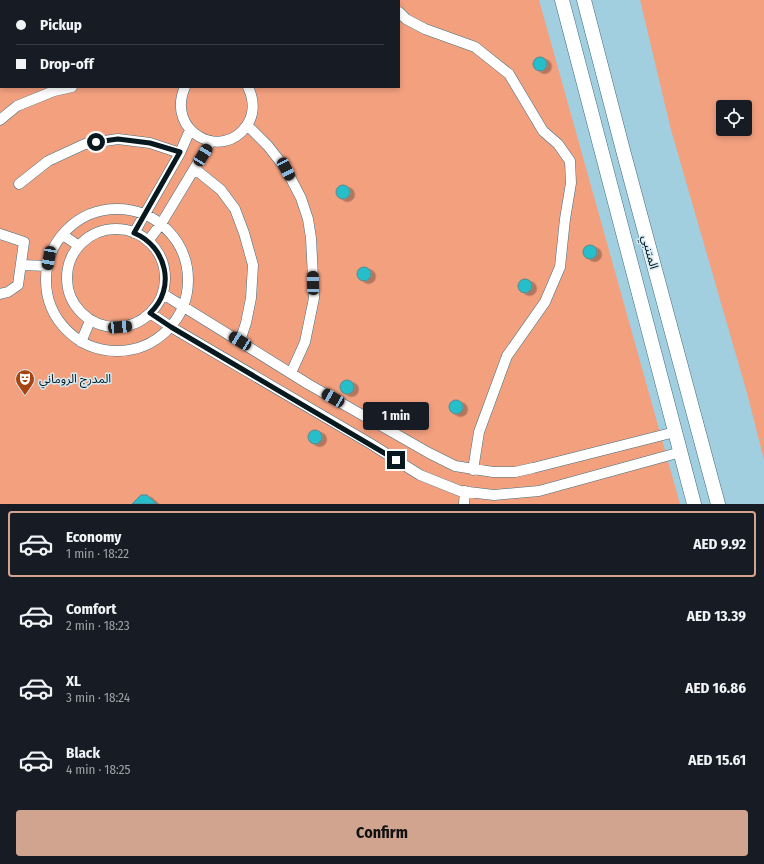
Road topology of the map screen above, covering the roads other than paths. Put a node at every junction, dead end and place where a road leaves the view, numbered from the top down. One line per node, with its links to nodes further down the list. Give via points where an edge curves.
1 (562, 0): 32 (street, المتنبي)
2 (584, 0): 38 (street, المتنبي)
3 (400, 13): 34 (street, via 425,29 475,47 509,74 543,131 558,144 570,161 571,183 560,267 545,302 507,356 479,432)
4 (68, 88): 7 (street, via 17,106)
5 (185, 88): 9 (street, via 180,108 183,120)
6 (248, 88): 8 (street, via 253,97 253,108)
7 (0, 120)
8 (247, 124): 10 (street, via 244,130 234,137 223,141); 31 (street, via 286,169 302,198 308,219 314,298 305,342)
9 (190, 130): 10 (street); 11 (street)
10 (211, 141): 12 (street)
11 (180, 152): 13 (street, via 150,143 118,139 85,144 48,161); 14 (street)
12 (195, 169): 15 (street); 29 (street, via 221,190 235,208 249,252 252,265 251,298)
13 (19, 184)
14 (144, 215): 15 (street); 16 (street); 18 (street, via 119,209 96,212 76,222)
15 (161, 224): 19 (street); 25 (street, via 176,241 186,261 188,284)
16 (134, 233): 19 (street); 20 (street, via 112,229 96,233 82,241)
17 (0, 234): 21 (street, via 24,242)
18 (63, 235): 20 (street); 22 (street, via 49,258)
19 (148, 241): 24 (street, via 162,262 165,278)
20 (79, 246): 27 (street, via 72,254 66,269 66,286 71,302)
21 (21, 264): 22 (street); 23 (street, via 18,285)
22 (48, 266): 30 (street, via 45,280 50,304 62,326)
23 (0, 294)
24 (163, 294): 25 (street); 26 (street)
25 (184, 306): 28 (street); 29 (street)
26 (150, 313): 27 (street, via 143,320 128,326 112,328); 28 (street)
27 (90, 321): 30 (street)
28 (171, 327): 30 (street, via 152,342 128,350 104,350); 35 (street, via 420,475)
29 (240, 341): 31 (street)
30 (81, 342)
31 (291, 373): 34 (street, via 429,453 455,466)
32 (675, 432): 33 (street, المتنبي); 34 (street, via 515,472)
33 (681, 452): 35 (street, via 539,491 494,495); 37 (street, المتنبي)
34 (473, 470)
35 (465, 491): 36 (street)
36 (464, 504)
37 (694, 504)
38 (718, 504)

